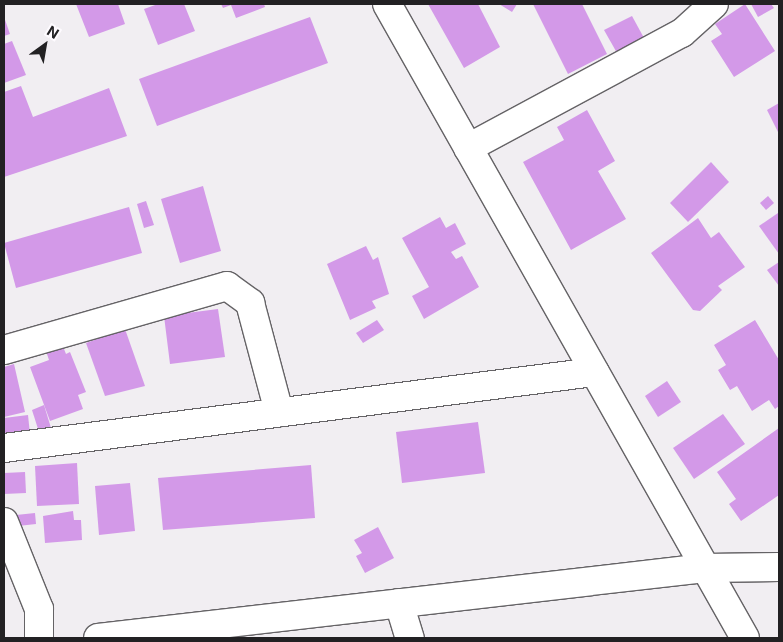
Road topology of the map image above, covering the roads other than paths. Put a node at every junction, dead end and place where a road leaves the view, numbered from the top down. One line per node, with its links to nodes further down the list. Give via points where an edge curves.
1 (387, 4): 3 (street)
2 (714, 4): 3 (street, via 682,33)
3 (468, 148): 5 (street)
4 (4, 350): 6 (street, via 227,286 250,303)
5 (594, 372): 6 (street); 10 (street)
6 (279, 412): 7 (street)
7 (4, 448)
8 (4, 522): 13 (street, via 39,609)
9 (779, 567): 10 (street)
10 (705, 568): 11 (street); 16 (street)
11 (399, 603): 12 (street); 15 (street)
12 (159, 635): 14 (street)
13 (39, 638)
14 (98, 638)
15 (410, 638)
16 (745, 638)

